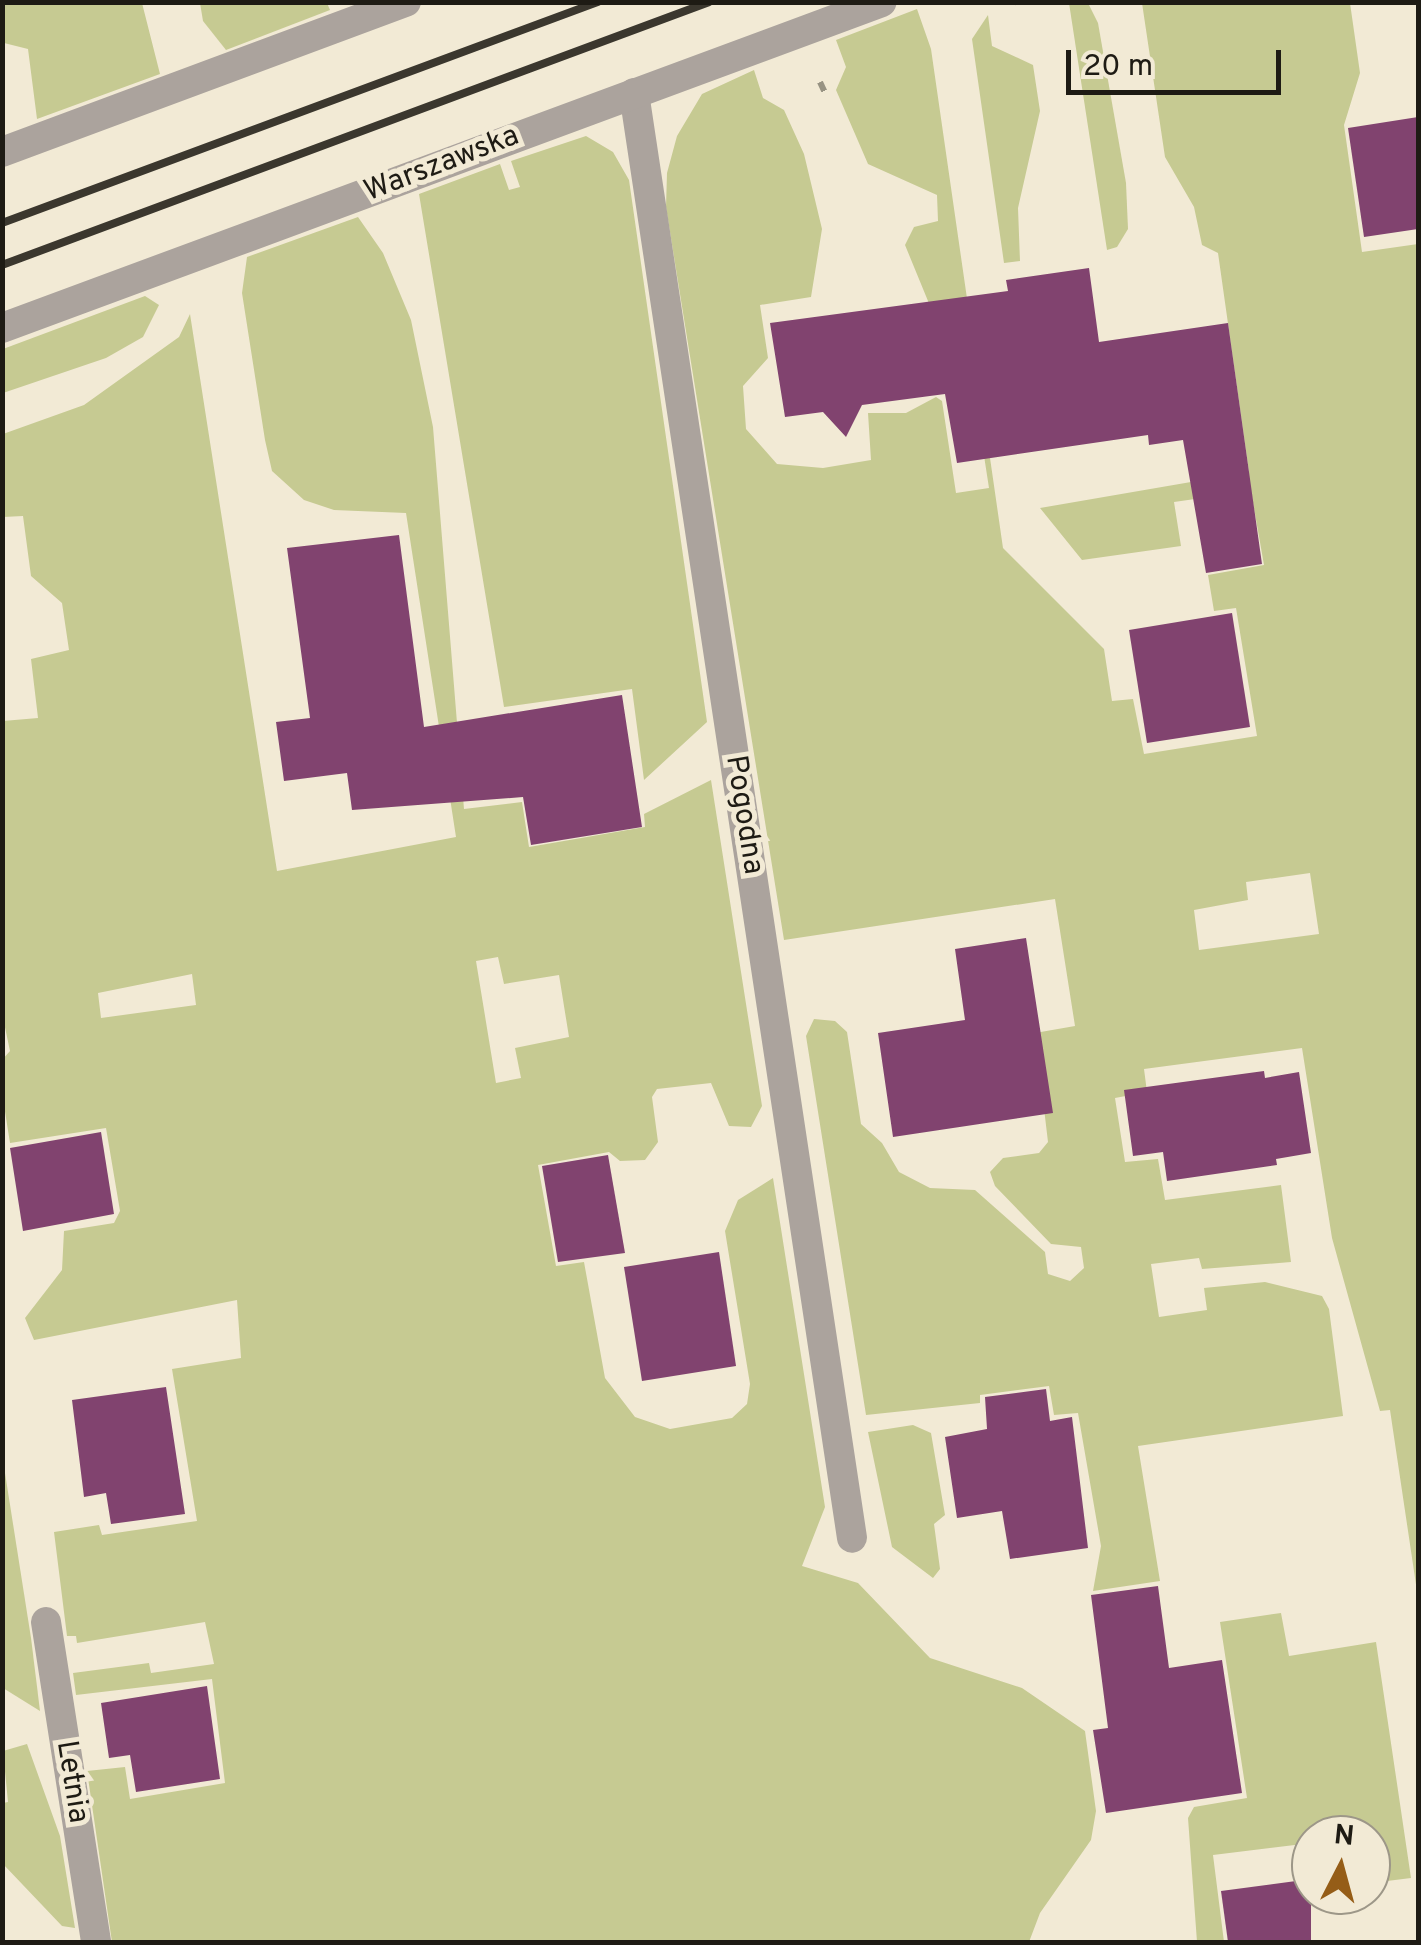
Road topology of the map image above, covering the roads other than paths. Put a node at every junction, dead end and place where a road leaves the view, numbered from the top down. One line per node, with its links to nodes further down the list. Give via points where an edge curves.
1 (406, 2): 4 (street)
2 (882, 2): 3 (street, Warszawska)
3 (634, 93): 5 (street, Warszawska); 6 (street, Pogodna)
4 (2, 152)
5 (2, 328)
6 (852, 1538)
7 (46, 1622): 8 (street, Letnia)
8 (96, 1942)

